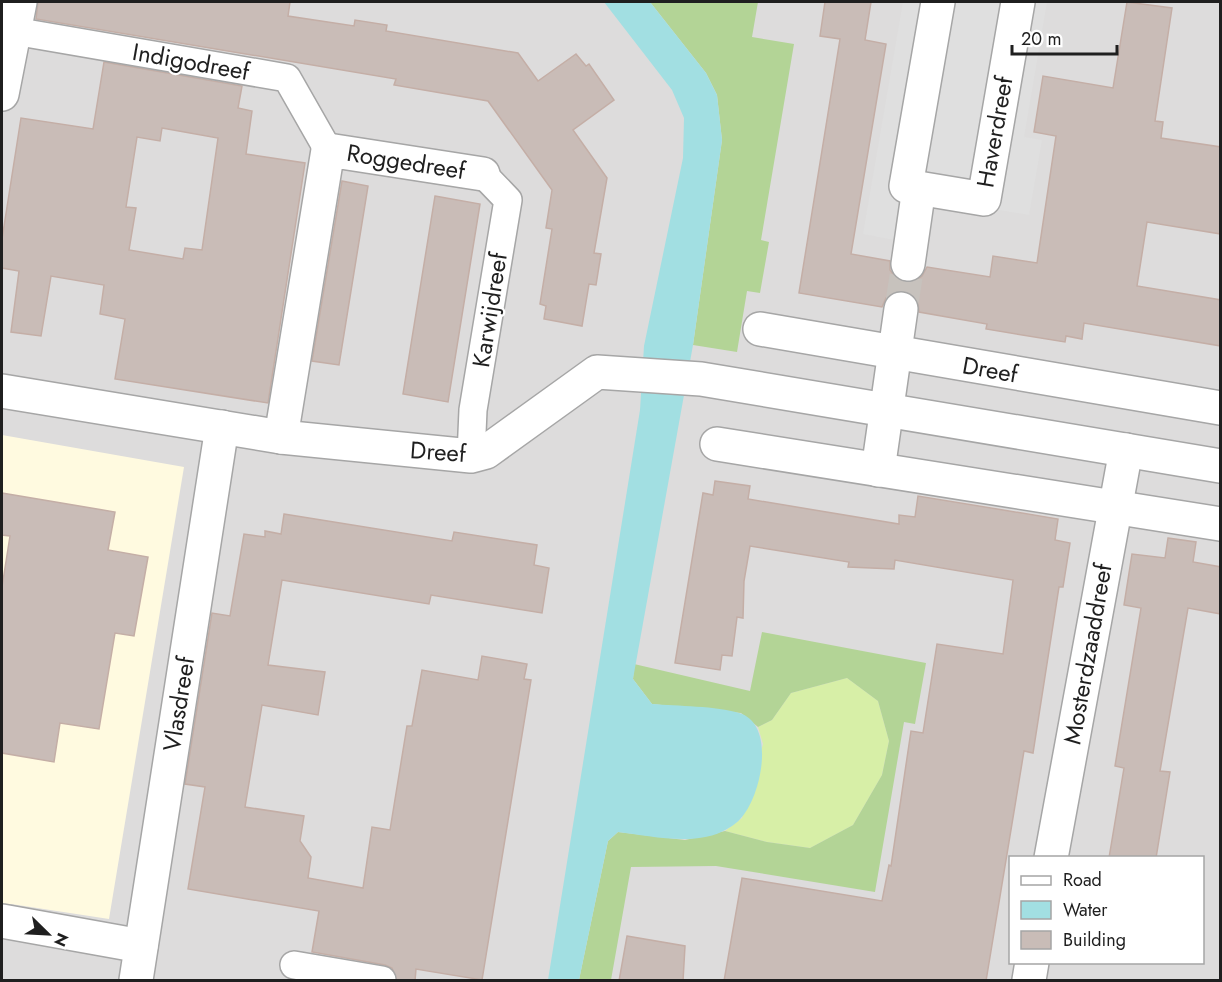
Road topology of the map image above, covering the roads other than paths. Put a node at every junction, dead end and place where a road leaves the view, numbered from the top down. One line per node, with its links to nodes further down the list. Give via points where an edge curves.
1 (938, 2): 7 (street, via 906,186)
2 (1018, 2): 7 (street, Haverdreef, via 984,199)
3 (17, 16): 4 (street); 5 (street, Indigodreef, via 287,78)
4 (2, 94)
5 (328, 150): 6 (street, Roggedreef); 16 (street)
6 (483, 174): 19 (street, Karwijdreef, via 508,200 473,410)
7 (919, 188): 8 (street)
8 (908, 264)
9 (901, 309): 11 (street)
10 (760, 329): 11 (street, Dreef)
11 (894, 354): 13 (street, Dreef); 14 (street)
12 (2, 391): 15 (street, Dreef)
13 (1221, 408)
14 (885, 410): 18 (street, Dreef); 19 (street, Dreef, via 701,379 597,372 486,452); 21 (street)
15 (222, 427): 16 (street, Dreef); 26 (street, Vlasdreef)
16 (280, 437): 19 (street, Dreef)
17 (717, 444): 21 (street)
18 (1126, 450): 20 (street, Dreef); 22 (street, Mosterdzaaddreef)
19 (471, 456)
20 (1221, 466)
21 (878, 470): 22 (street)
22 (1115, 507): 23 (street); 24 (street, Mosterdzaaddreef)
23 (1221, 524)
24 (1051, 856)
25 (2, 921): 26 (street)
26 (141, 946): 29 (street, Vlasdreef)
27 (1032, 964): 31 (street)
28 (294, 965): 30 (street)
29 (136, 981)
30 (382, 981)
31 (1029, 981)

